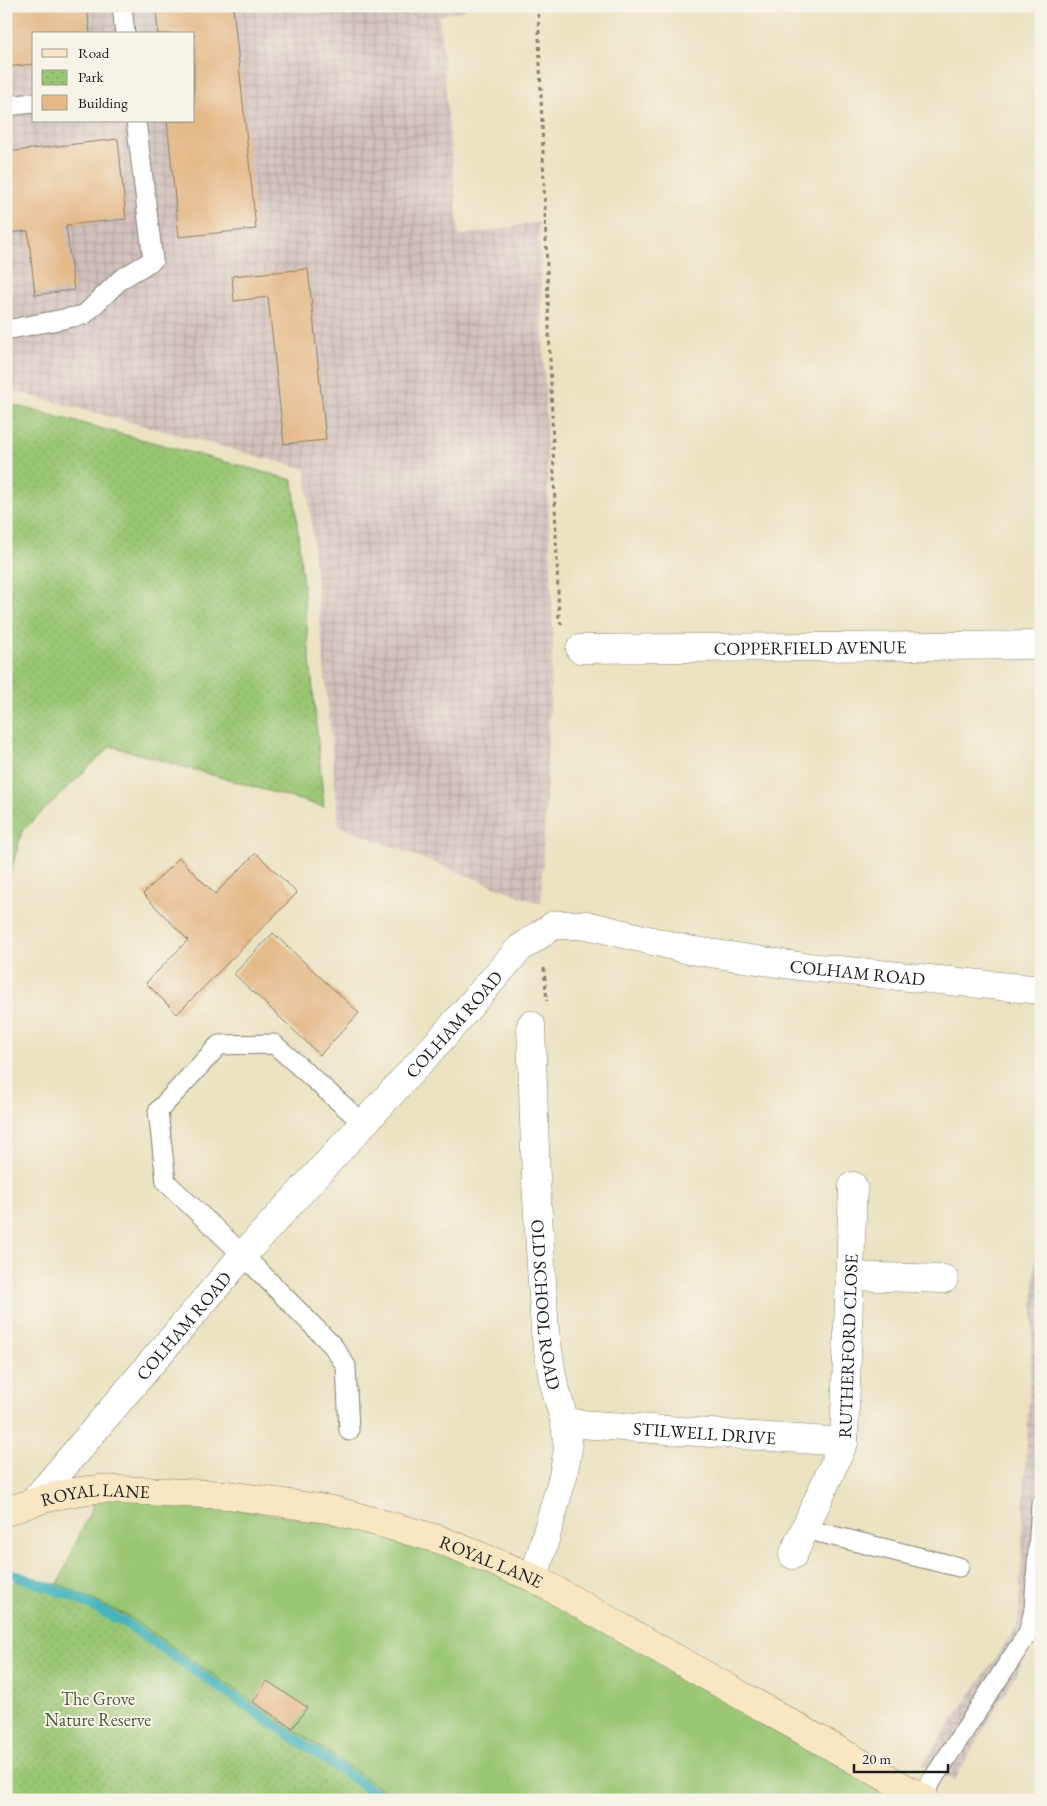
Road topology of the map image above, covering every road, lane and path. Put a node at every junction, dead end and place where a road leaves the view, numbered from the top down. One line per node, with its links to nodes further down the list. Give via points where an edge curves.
1 (122, 6): 3 (lane)
2 (538, 6): 9 (path, via 559,621)
3 (125, 32)
4 (32, 103): 5 (lane)
5 (6, 106)
6 (136, 122): 7 (lane, via 153,260 120,279 84,315)
7 (6, 330)
8 (1041, 645): 9 (street, COPPERFIELD AVENUE)
9 (580, 649)
10 (536, 938): 11 (street, COLHAM ROAD, via 554,924 587,925 707,953 798,966); 12 (path, via 544,963 547,1008); 13 (street, COLHAM ROAD, via 520,950)
11 (1041, 990)
12 (530, 1025): 18 (street, OLD SCHOOL ROAD, via 545,1332)
13 (363, 1122): 15 (street, COLHAM ROAD); 15 (lane, via 274,1044 219,1045 158,1111 166,1182)
14 (854, 1186): 16 (street, RUTHERFORD CLOSE)
15 (243, 1255): 19 (lane, via 333,1346 346,1366); 21 (street, COLHAM ROAD)
16 (849, 1276): 17 (street); 20 (street, RUTHERFORD CLOSE)
17 (944, 1279)
18 (565, 1423): 20 (street, STILWELL DRIVE); 27 (street, OLD SCHOOL ROAD, via 568,1449 563,1476)
19 (349, 1431)
20 (844, 1442): 24 (street, RUTHERFORD CLOSE)
21 (35, 1500): 23 (street, ROYAL LANE); 27 (street, ROYAL LANE, via 100,1489 228,1495 333,1510 438,1538)
22 (1041, 1504): 28 (lane, via 1034,1610 1028,1633)
23 (6, 1512)
24 (805, 1528): 25 (street, RUTHERFORD CLOSE); 26 (lane)
25 (793, 1555)
26 (959, 1567)
27 (534, 1578): 28 (street, ROYAL LANE)
28 (923, 1798)

